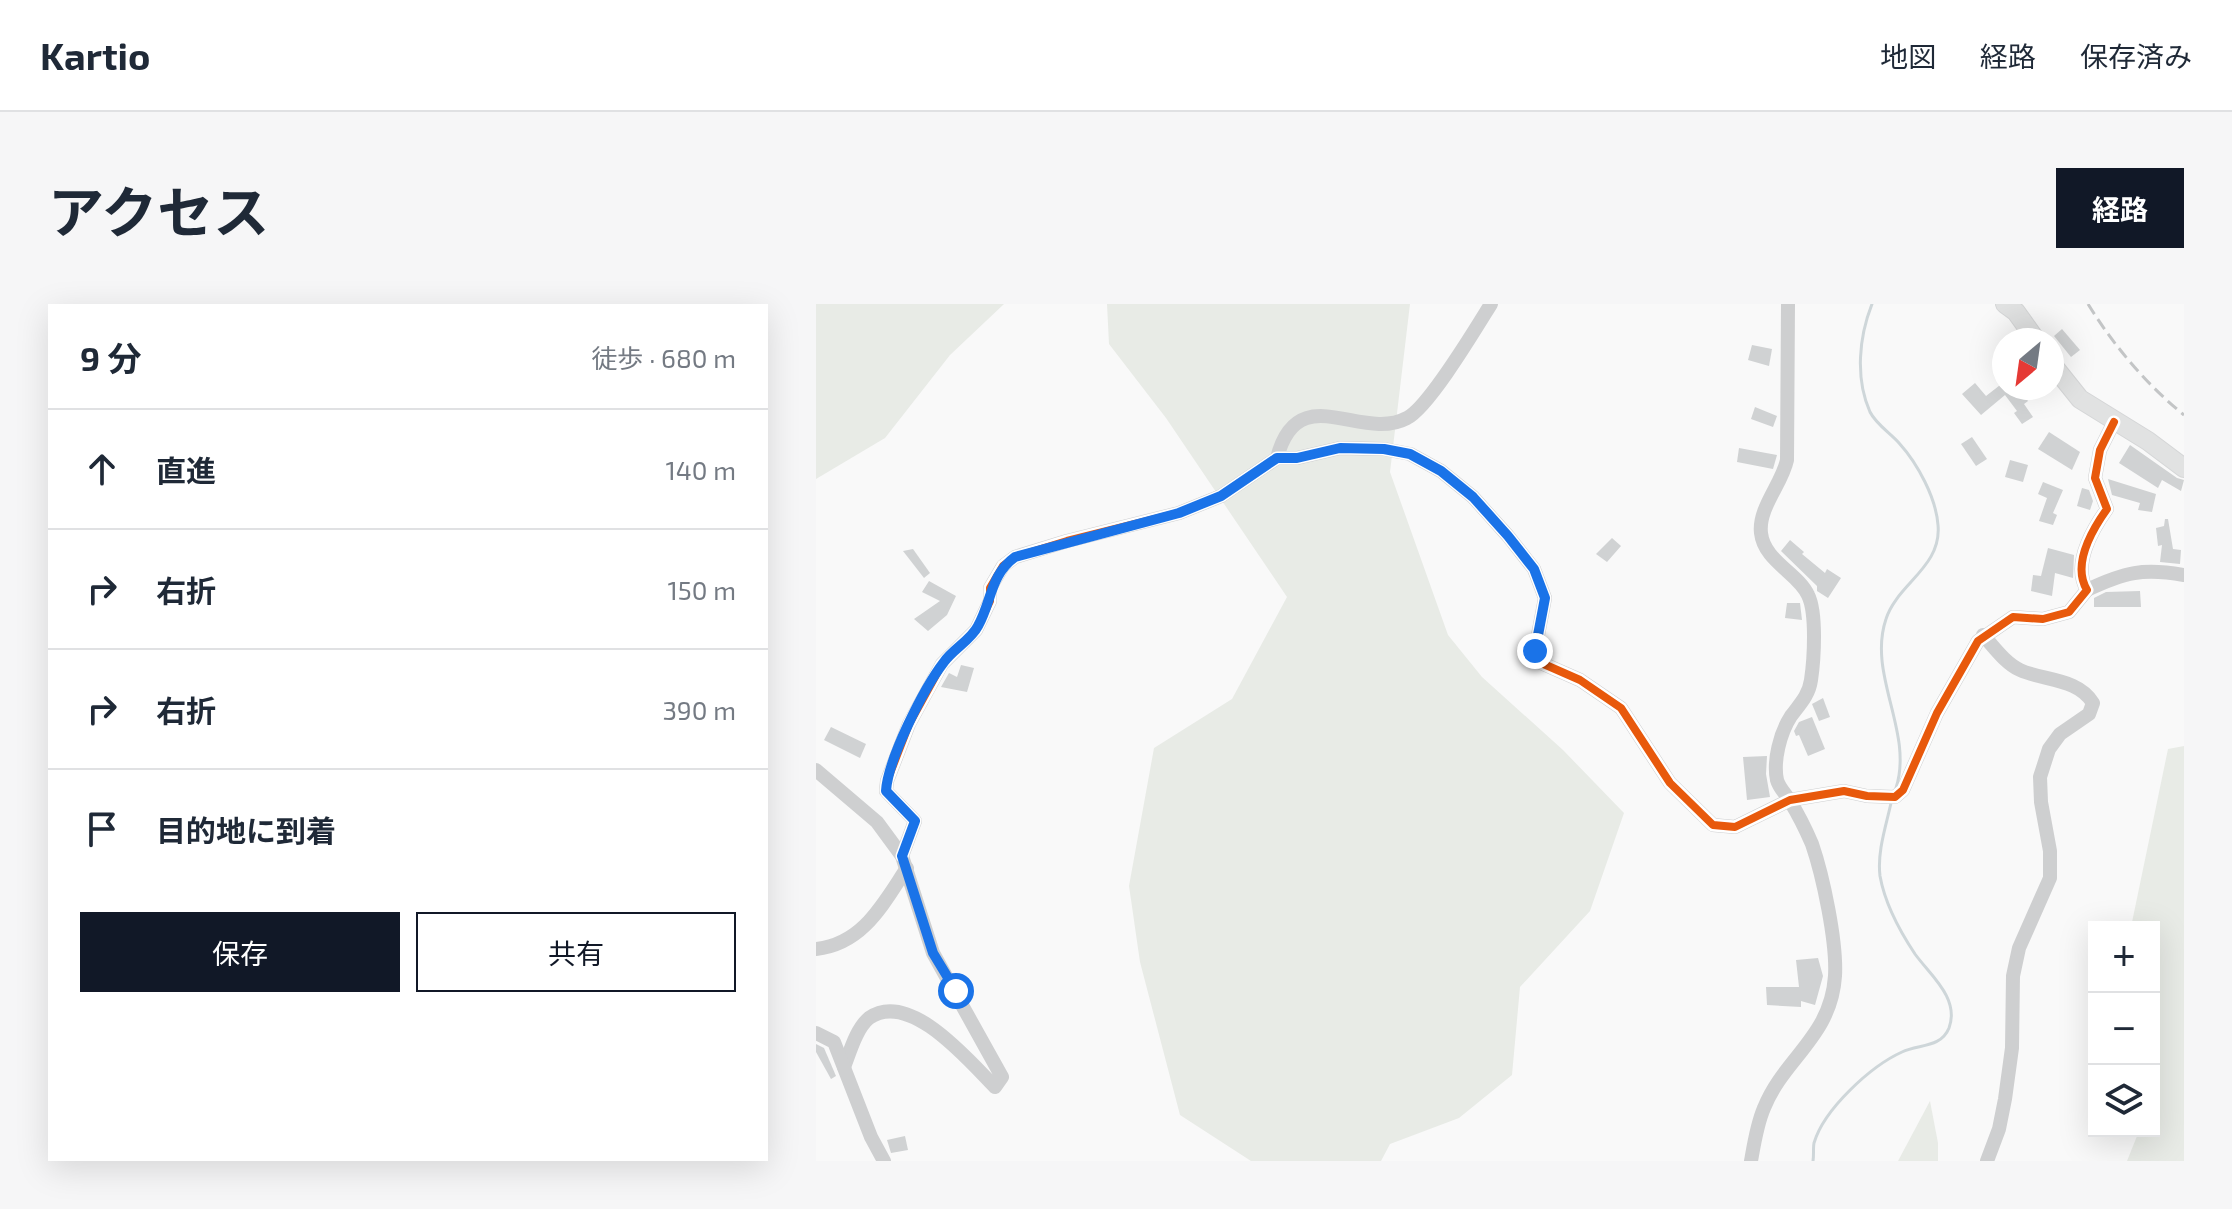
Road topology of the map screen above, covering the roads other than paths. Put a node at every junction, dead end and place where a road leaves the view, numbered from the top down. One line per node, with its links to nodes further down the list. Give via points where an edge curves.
1 (1491, 304): 7 (street, via 1410,417 1390,425 1322,415 1301,419 1282,438)
2 (1788, 304): 13 (street, via 1787,460 1763,514 1761,536 1772,556 1808,594 1813,614 1807,697 1789,720 1777,750 1777,782)
3 (2005, 304): 4 (main road)
4 (2027, 328)
5 (2064, 379): 6 (main road, via 2080,399)
6 (2114, 422): 8 (main road); 10 (street, via 2100,450 2095,478 2107,509 2085,549 2082,582)
7 (1277, 458): 13 (street, via 1340,448 1384,449 1410,454 1441,471 1473,497 1534,569 1545,598 1535,651 1539,662 1580,680 1621,708 1670,783 1713,825 1735,827); 14 (street, via 1221,496 1015,557 1003,566 976,630 942,664 909,724 887,781 886,791 915,821)
8 (2184, 468)
9 (2184, 575): 10 (street, via 2147,570)
10 (2087, 590): 11 (street, via 2069,612 2043,619 2013,617)
11 (1983, 635): 13 (street, via 1944,699 1898,795 1844,791); 20 (street, via 2009,664 2086,692 2093,703 2089,714 2060,734 2049,749 2040,777 2050,878 2019,948 2005,1099)
12 (816, 770): 14 (street, via 877,822)
13 (1790, 800): 19 (street, via 1812,844 1829,915 1835,975 1823,1020 1764,1108)
14 (904, 862): 15 (street, via 873,920 852,938); 17 (street, via 933,953 1002,1077 995,1087 935,1029 913,1015 891,1012 870,1018)
15 (816, 949)
16 (816, 1033): 17 (street, via 834,1042)
17 (844, 1067): 18 (street)
18 (884, 1161)
19 (1751, 1161)
20 (1987, 1161)

